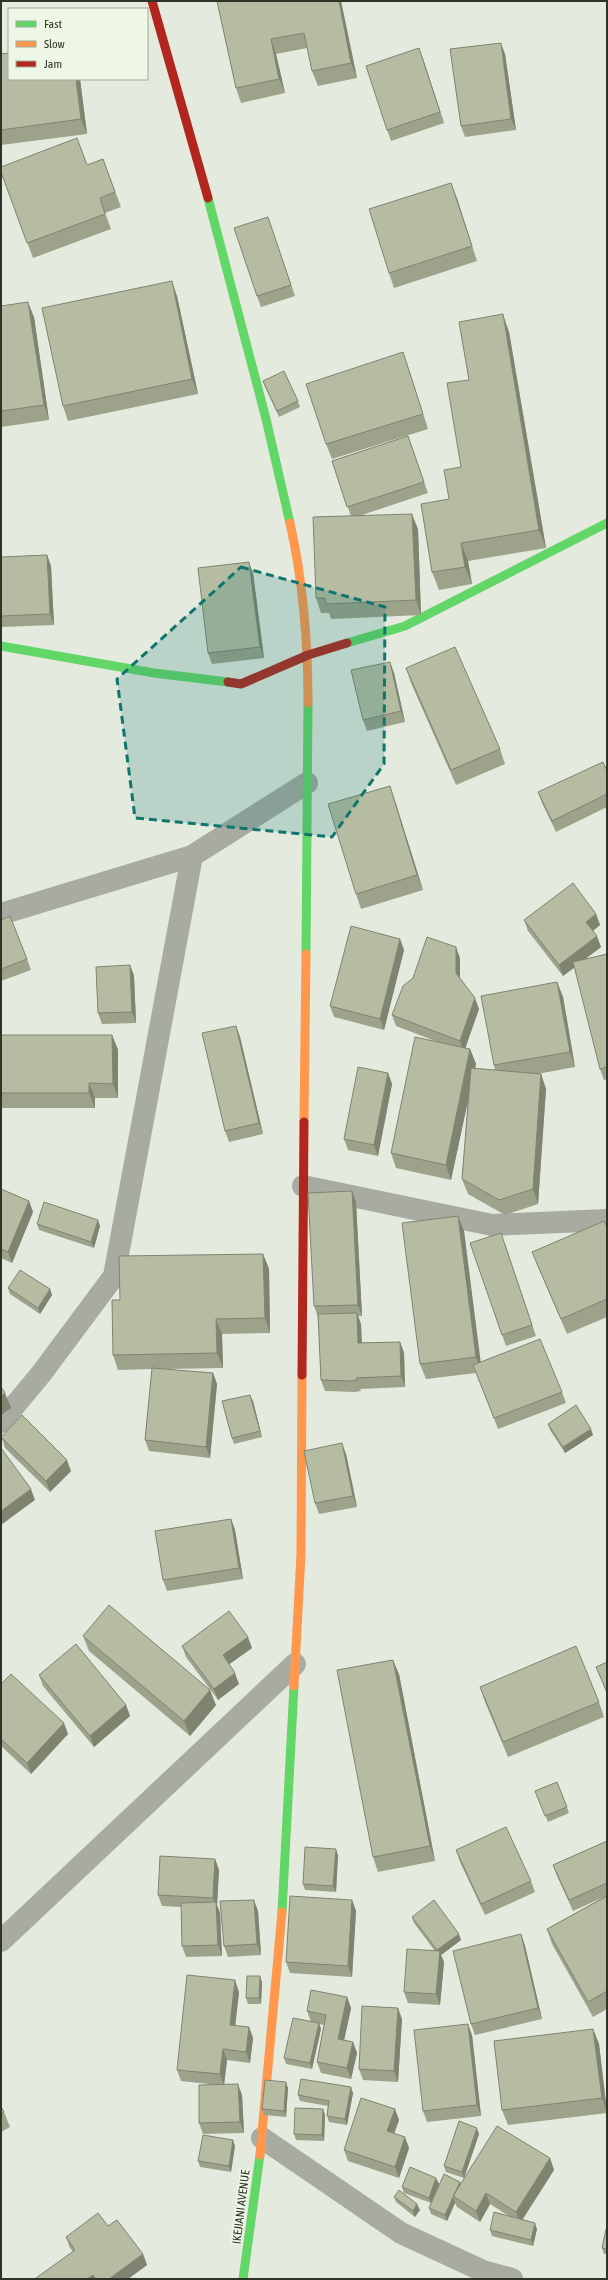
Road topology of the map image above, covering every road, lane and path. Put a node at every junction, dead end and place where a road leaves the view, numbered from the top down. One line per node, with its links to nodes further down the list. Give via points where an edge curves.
1 (152, 1): 4 (street, IKEJIANI AVENUE, via 212,211 266,418 296,550)
2 (607, 524): 4 (street, via 405,626)
3 (1, 646): 4 (street, via 154,673 241,684)
4 (308, 655): 5 (street, IKEJIANI AVENUE)
5 (307, 783): 6 (street); 8 (street, IKEJIANI AVENUE)
6 (192, 856): 7 (street); 10 (street, via 114,1276 41,1374)
7 (1, 914)
8 (303, 1186): 9 (street, via 492,1225); 11 (street, IKEJIANI AVENUE, via 301,1554)
9 (607, 1220)
10 (1, 1422)
11 (295, 1664): 12 (street); 13 (street, IKEJIANI AVENUE, via 282,1908)
12 (1, 1941)
13 (262, 2138): 14 (street, IKEJIANI AVENUE); 15 (street, via 401,2233 483,2272)
14 (243, 2279)
15 (512, 2279)

